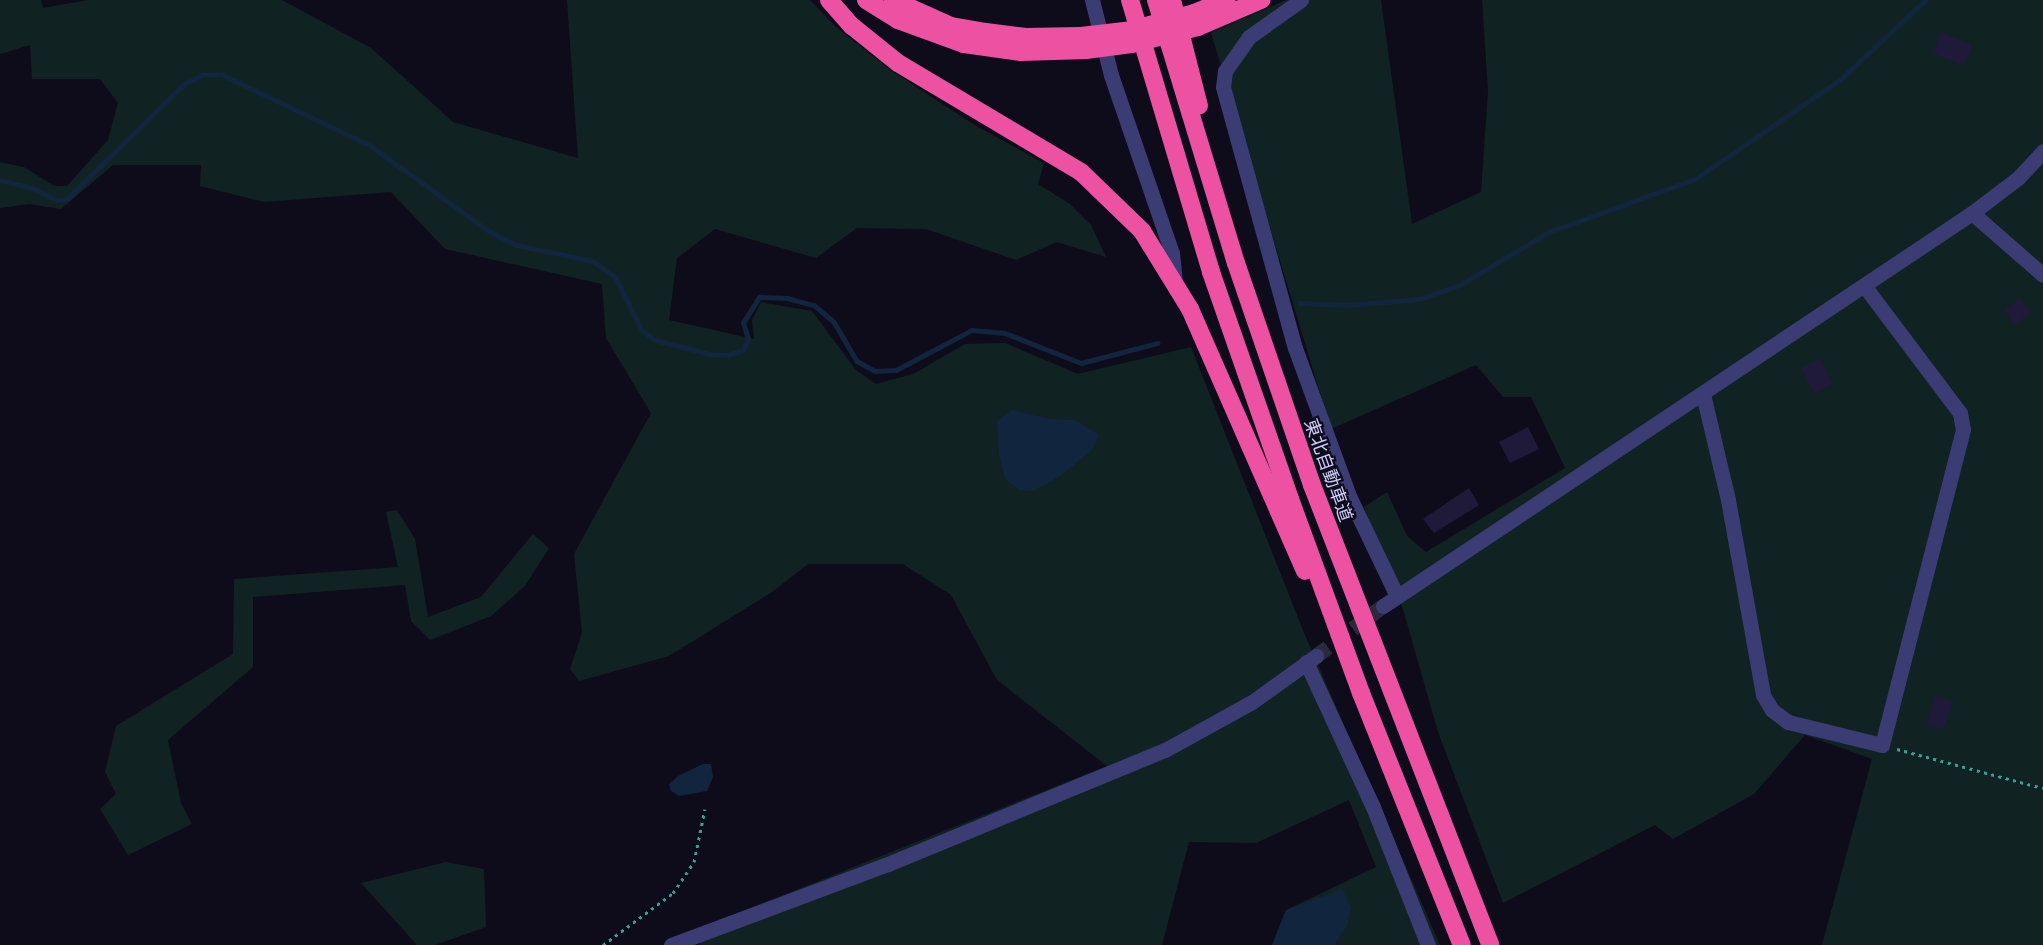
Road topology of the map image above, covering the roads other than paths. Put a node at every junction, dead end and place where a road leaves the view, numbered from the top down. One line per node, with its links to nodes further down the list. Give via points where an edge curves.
1 (829, 0): 17 (highway, via 852,26 898,63 1055,154 1101,188 1142,231)
2 (866, 0): 12 (highway, via 898,20 964,44 1021,52)
3 (893, 0): 12 (highway, via 951,26)
4 (1092, 0): 17 (street, via 1111,75 1172,253)
5 (1130, 0): 22 (highway, via 1211,272)
6 (1156, 0): 15 (highway, 東北自動車道)
7 (1172, 0): 15 (highway)
8 (1227, 0): 11 (highway)
9 (1261, 0): 11 (highway)
10 (1301, 0): 20 (street, via 1249,38 1225,71 1223,87 1295,348 1350,498)
11 (1196, 20): 12 (highway, bridge, via 1132,44)
12 (1083, 43)
13 (2043, 151): 14 (street, via 2018,178)
14 (1972, 213): 16 (street); 18 (street)
15 (1236, 263): 26 (highway, 東北自動車道, via 1340,564)
16 (2043, 275)
17 (1175, 280): 22 (highway)
18 (1865, 287): 19 (street); 19 (street, via 1960,413 1963,429 1882,745 1788,722 1772,710 1763,695 1728,500)
19 (1703, 394): 20 (street)
20 (1397, 596): 21 (street)
21 (1383, 606)
22 (1361, 693): 25 (highway)
23 (671, 945): 24 (street, via 888,864 1165,750 1252,702 1311,659)
24 (1428, 945)
25 (1462, 945)
26 (1490, 945)

